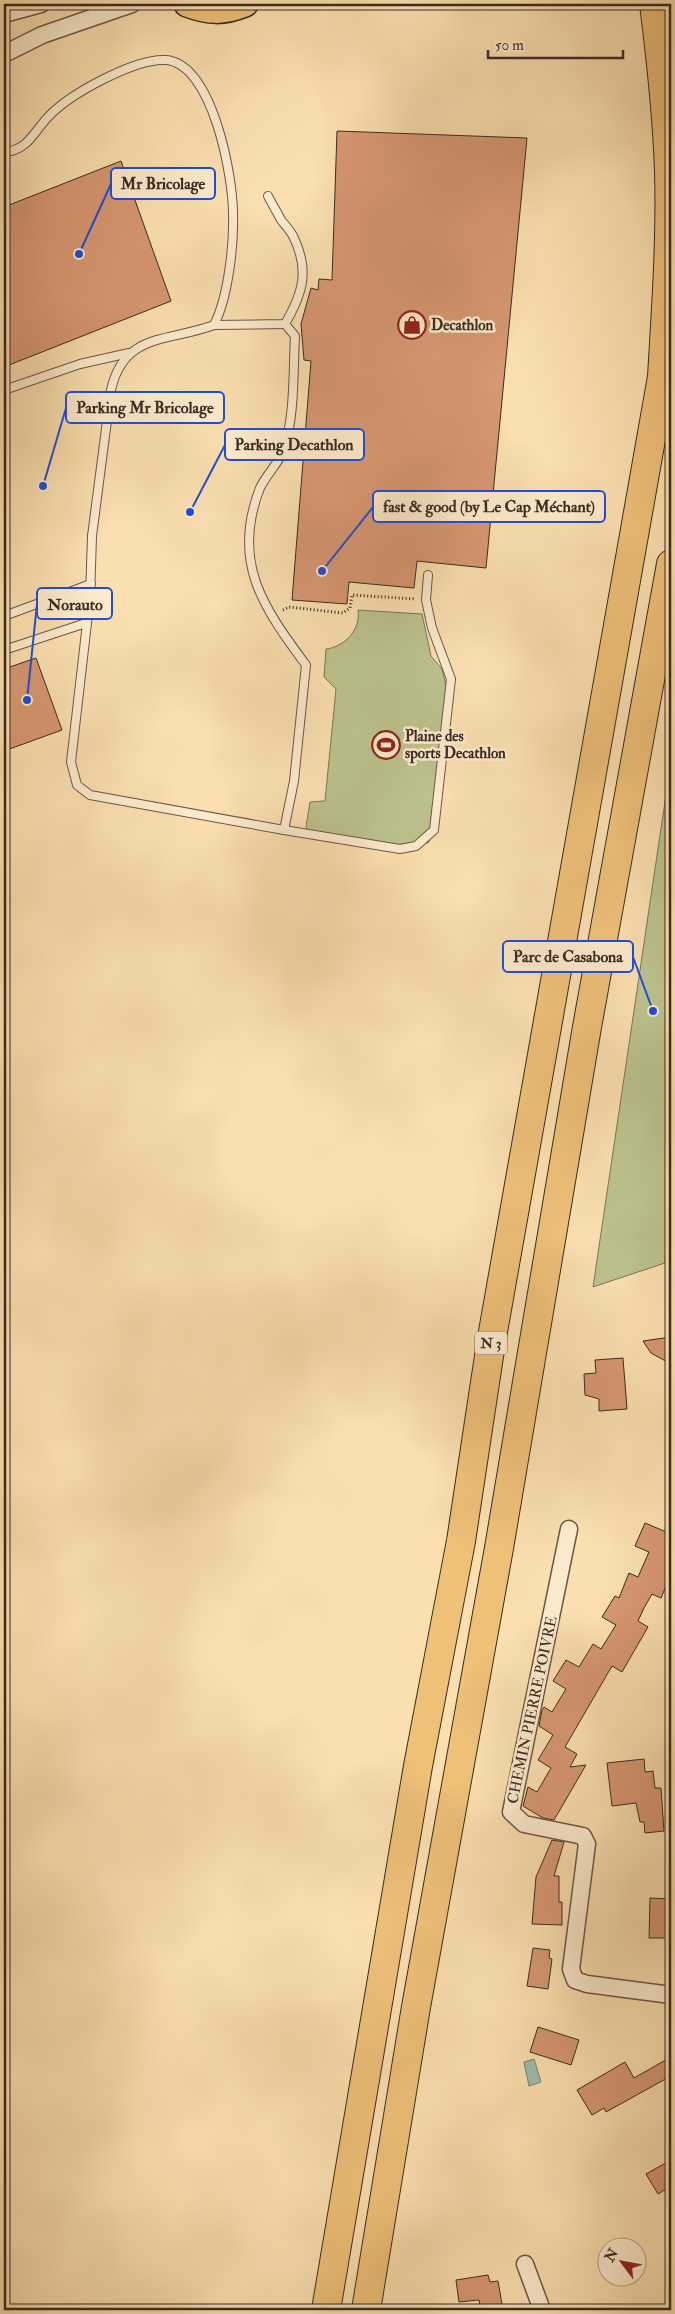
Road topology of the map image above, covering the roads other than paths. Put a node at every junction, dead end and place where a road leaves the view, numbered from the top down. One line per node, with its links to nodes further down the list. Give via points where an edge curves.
1 (41, 4): 6 (street)
2 (132, 4): 7 (street, via 42,35)
3 (187, 4): 4 (main road, via 207,11 229,11)
4 (245, 4)
5 (654, 4): 26 (highway, N 3, via 669,171 662,377 490,1343 461,1541 418,1766)
6 (4, 14)
7 (4, 54)
8 (4, 152): 11 (lane, via 13,152 24,145 68,98 106,79 146,62 167,60 184,67 206,97 230,175 233,214 231,255 221,312)
9 (268, 196): 10 (lane, via 293,235 302,262 303,285)
10 (285, 324): 11 (lane); 22 (lane, via 295,336 288,426 283,451 260,488 250,527 251,567 259,594 306,665 294,781)
11 (214, 325): 12 (lane, via 168,336 138,346)
12 (129, 353): 13 (lane, via 80,364); 16 (lane, via 115,374 111,390 92,536)
13 (4, 390)
14 (671, 564): 21 (highway)
15 (428, 575): 22 (lane, via 426,600 432,628 451,679 434,830 416,846 400,849)
16 (91, 584): 17 (lane); 18 (lane)
17 (4, 616)
18 (86, 623): 20 (lane); 22 (lane, via 71,762 77,786 90,795)
19 (671, 625): 21 (highway)
20 (4, 650)
21 (639, 734): 27 (highway)
22 (284, 830)
23 (569, 1529): 24 (street, CHEMIN PIERRE POIVRE, via 511,1812 524,1824 583,1836 587,1844 571,1969 576,1980)
24 (671, 1995)
25 (525, 2264): 28 (street)
26 (326, 2310)
27 (366, 2310)
28 (542, 2310)

